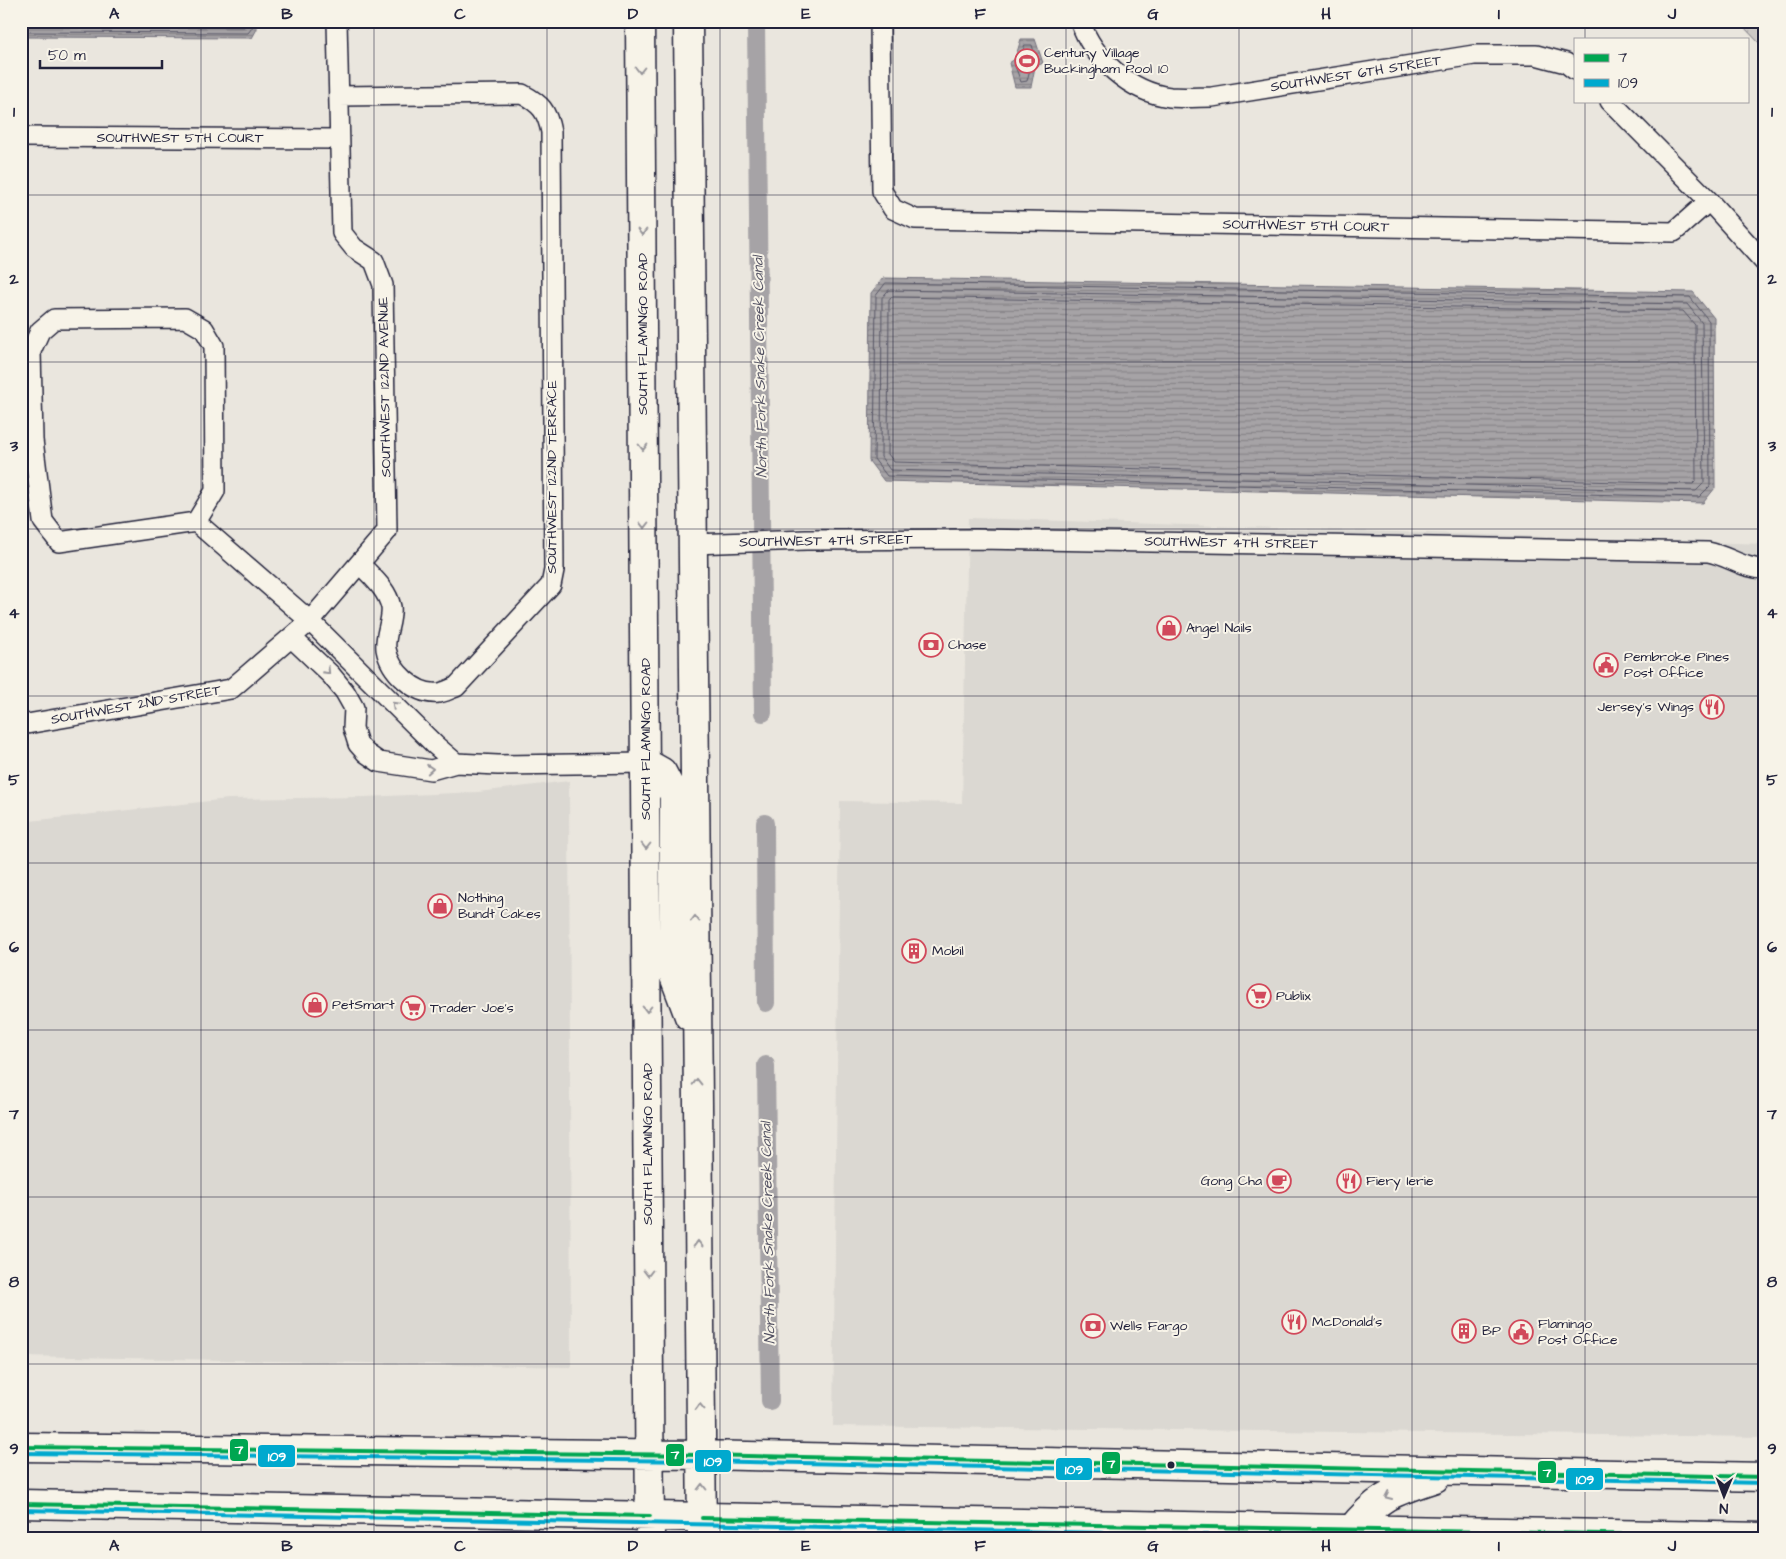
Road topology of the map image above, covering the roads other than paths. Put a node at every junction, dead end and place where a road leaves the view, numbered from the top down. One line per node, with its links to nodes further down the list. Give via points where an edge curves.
1 (337, 21): 7 (street, SOUTHWEST 122ND AVENUE)
2 (640, 21): 21 (highway, SOUTH FLAMINGO ROAD, one-way to 21)
3 (688, 21): 14 (highway)
4 (880, 21): 11 (street, SOUTHWEST 5TH COURT, via 882,191 894,209 915,219 1674,232)
5 (1080, 21): 6 (street, SOUTHWEST 6TH STREET, via 1100,58 1135,87 1169,97 1212,97 1474,55 1536,55 1566,63)
6 (1574, 69)
7 (340, 96): 10 (street, SOUTHWEST 122ND AVENUE); 15 (street, SOUTHWEST 122ND TERRACE, via 522,94 539,103 548,116 551,132 554,560 551,585 456,687 438,693 418,691 390,660 386,648 391,609 385,591)
8 (1611, 102): 11 (street)
9 (21, 136): 10 (street, SOUTHWEST 5TH COURT)
10 (338, 139): 15 (street, SOUTHWEST 122ND AVENUE, via 342,233 354,248 374,261 383,285 387,531)
11 (1709, 201): 12 (street)
12 (1765, 263)
13 (196, 522): 13 (street, via 215,491 214,346 204,329 185,318 54,320 40,331 31,351 33,440 43,521 60,542); 17 (street)
14 (693, 544): 16 (street, SOUTHWEST 4TH STREET, via 976,539 1708,552 1726,556 1751,569); 22 (highway, one-way to 14)
15 (360, 564): 17 (street, SOUTHWEST 122ND AVENUE)
16 (1765, 569)
17 (310, 621): 18 (street, SOUTHWEST 2ND STREET); 20 (street, one-way to 17)
18 (292, 638): 19 (street, SOUTHWEST 2ND STREET, via 231,689); 20 (street, one-way to 20, via 331,674 345,692 354,708 353,728 358,744 366,753 380,762 405,768 431,770)
19 (21, 725)
20 (456, 763): 21 (street)
21 (646, 763): 22 (highway, via 662,772 674,795 674,976); 25 (highway, SOUTH FLAMINGO ROAD, one-way to 25)
22 (696, 1034): 24 (highway, one-way to 22)
23 (21, 1447): 25 (highway)
24 (702, 1455): 25 (highway); 26 (highway); 30 (highway, one-way to 24)
25 (649, 1456): 29 (highway, SOUTH FLAMINGO ROAD)
26 (1450, 1472): 27 (highway); 31 (highway, one-way to 31, via 1382,1498)
27 (1765, 1477)
28 (21, 1504): 29 (highway)
29 (650, 1527): 30 (highway)
30 (702, 1528): 31 (highway)
31 (1350, 1531): 32 (highway)
32 (1765, 1537)

